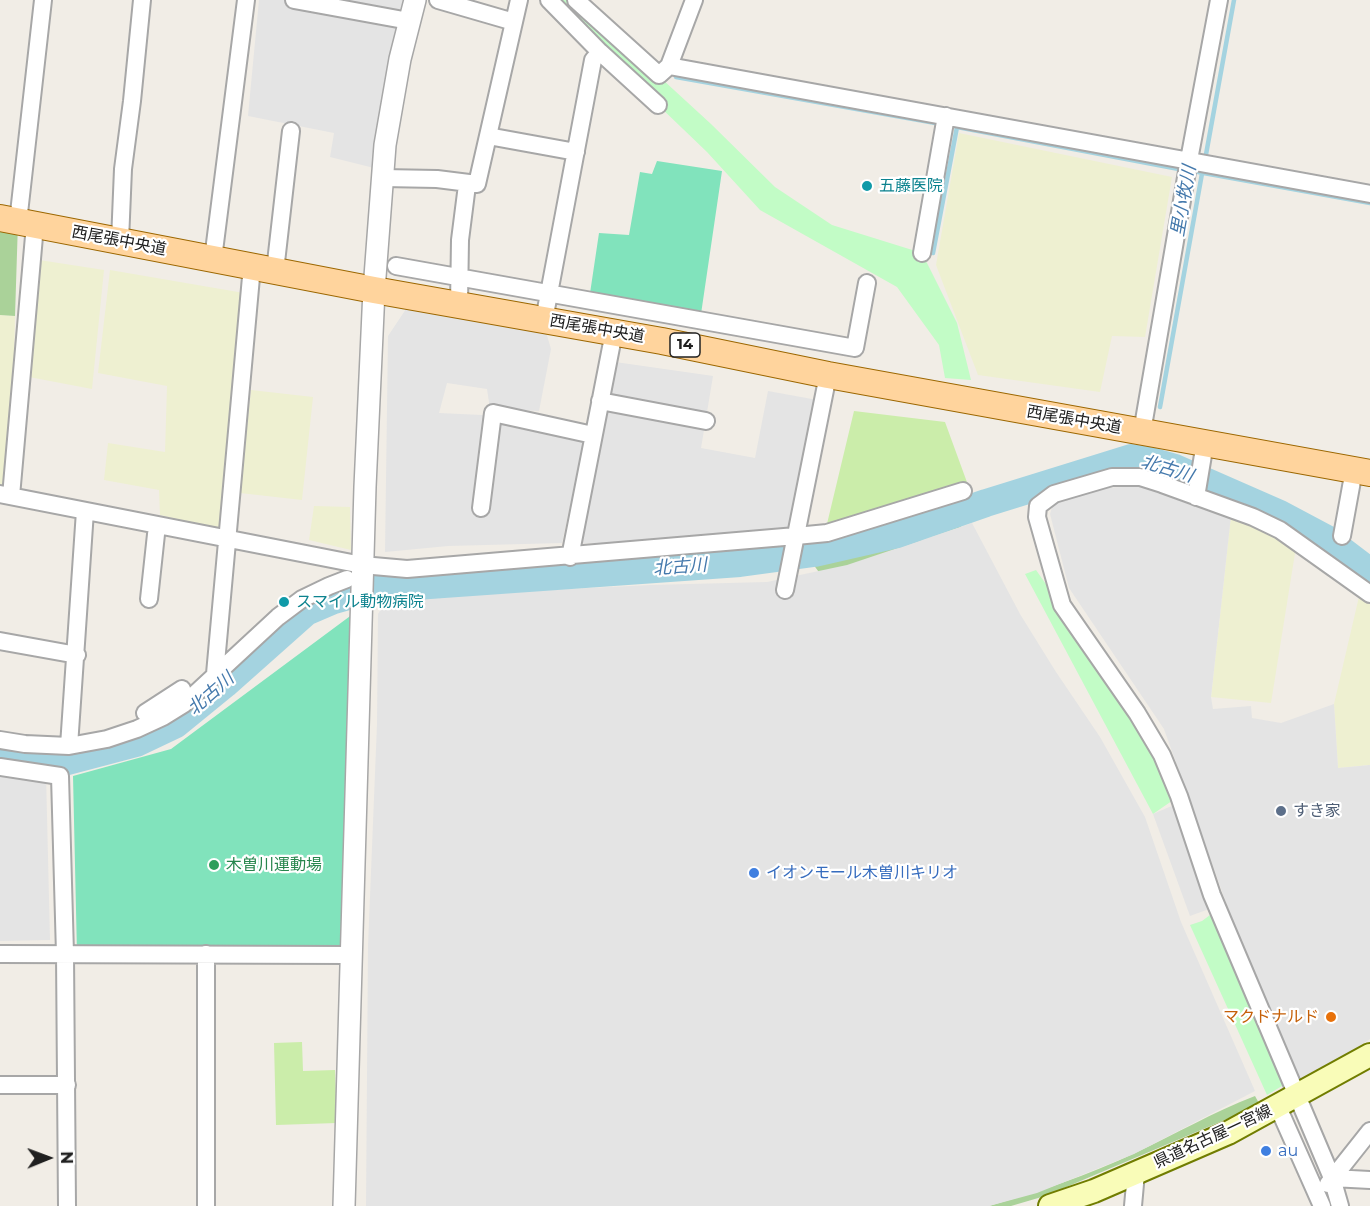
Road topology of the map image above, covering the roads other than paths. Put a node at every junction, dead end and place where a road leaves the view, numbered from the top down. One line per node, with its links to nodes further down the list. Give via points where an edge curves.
1 (43, 0): 25 (street)
2 (142, 0): 26 (street, via 123,170)
3 (246, 0): 28 (street)
4 (294, 0): 12 (street)
5 (415, 0): 12 (street)
6 (438, 0): 13 (street)
7 (519, 0): 13 (street)
8 (549, 0): 14 (street)
9 (693, 0): 15 (street)
10 (1219, 0): 21 (street)
11 (578, 1): 15 (street, via 658,75)
12 (409, 21): 22 (street, via 385,145)
13 (514, 22): 19 (street)
14 (600, 52): 16 (street); 20 (street, via 593,60)
15 (669, 66): 17 (street)
16 (658, 105)
17 (946, 116): 21 (street); 27 (street)
18 (291, 131): 30 (street)
19 (488, 136): 20 (street); 23 (street, via 477,184)
20 (576, 152): 34 (street)
21 (1199, 162): 24 (street); 43 (street)
22 (383, 178): 23 (street, via 436,179); 33 (street)
23 (467, 185): 31 (street)
24 (1370, 194)
25 (18, 222): 26 (main road, 西尾張中央道 / 14); 49 (street)
26 (120, 241): 28 (main road, 西尾張中央道 / 14)
27 (922, 253)
28 (213, 259): 30 (main road, 西尾張中央道 / 14)
29 (396, 266): 31 (street)
30 (263, 269): 33 (main road, 西尾張中央道 / 14); 54 (street)
31 (460, 277): 34 (street); 35 (street)
32 (867, 283): 36 (street, via 855,348)
33 (374, 290): 35 (main road, 西尾張中央道 / 14); 57 (street)
34 (550, 293): 36 (street); 37 (street)
35 (459, 304): 37 (main road, 西尾張中央道 / 14)
36 (666, 314): 39 (street)
37 (544, 320): 38 (main road, 西尾張中央道 / 14)
38 (614, 332): 39 (main road, 西尾張中央道 / 14); 41 (street)
39 (662, 341): 40 (main road, 西尾張中央道 / 14)
40 (828, 375): 43 (main road, 西尾張中央道 / 14); 55 (street)
41 (600, 401): 42 (street); 44 (street)
42 (706, 421)
43 (1142, 432): 45 (main road, 西尾張中央道 / 14)
44 (593, 435): 50 (street, via 493,413); 56 (street)
45 (1204, 453): 46 (main road, 西尾張中央道 / 14); 48 (street)
46 (1362, 471): 53 (street)
47 (963, 491): 55 (street)
48 (1197, 494): 59 (street, via 1280,530); 75 (street, via 1140,477 1112,477 1054,494 1038,506 1036,518 1062,605 1162,755)
49 (5, 495): 51 (street)
50 (481, 508)
51 (85, 511): 52 (street); 62 (street)
52 (157, 525): 54 (street); 60 (street)
53 (1342, 536)
54 (227, 539): 57 (street); 63 (street)
55 (796, 539): 56 (street); 58 (street)
56 (570, 557): 57 (street)
57 (357, 570): 63 (street, via 302,599); 71 (street, via 361,608)
58 (785, 590)
59 (1370, 594)
60 (149, 599)
61 (0, 641): 62 (street)
62 (77, 656): 66 (street)
63 (215, 674): 66 (street, via 184,704 137,729 107,739)
64 (182, 689): 66 (street, via 120,725)
65 (0, 740): 66 (street, via 25,744)
66 (70, 740)
67 (0, 767): 69 (street, via 60,776)
68 (0, 954): 69 (street)
69 (65, 954): 70 (street); 74 (street)
70 (206, 954): 71 (street); 82 (street)
71 (350, 955): 83 (street)
72 (1370, 1056): 75 (main road, 県道名古屋一宮線)
73 (0, 1085): 74 (street)
74 (67, 1085): 81 (street)
75 (1288, 1101): 77 (main road, 県道名古屋一宮線, via 1228,1133); 78 (street); 80 (street)
76 (1370, 1131): 78 (street)
77 (1136, 1173): 84 (main road, 県道名古屋一宮線); 85 (street)
78 (1332, 1178): 79 (street); 80 (street); 86 (street)
79 (1370, 1180)
80 (1317, 1203)
81 (67, 1206)
82 (206, 1206)
83 (344, 1206)
84 (1050, 1206)
85 (1133, 1206)
86 (1340, 1206)

